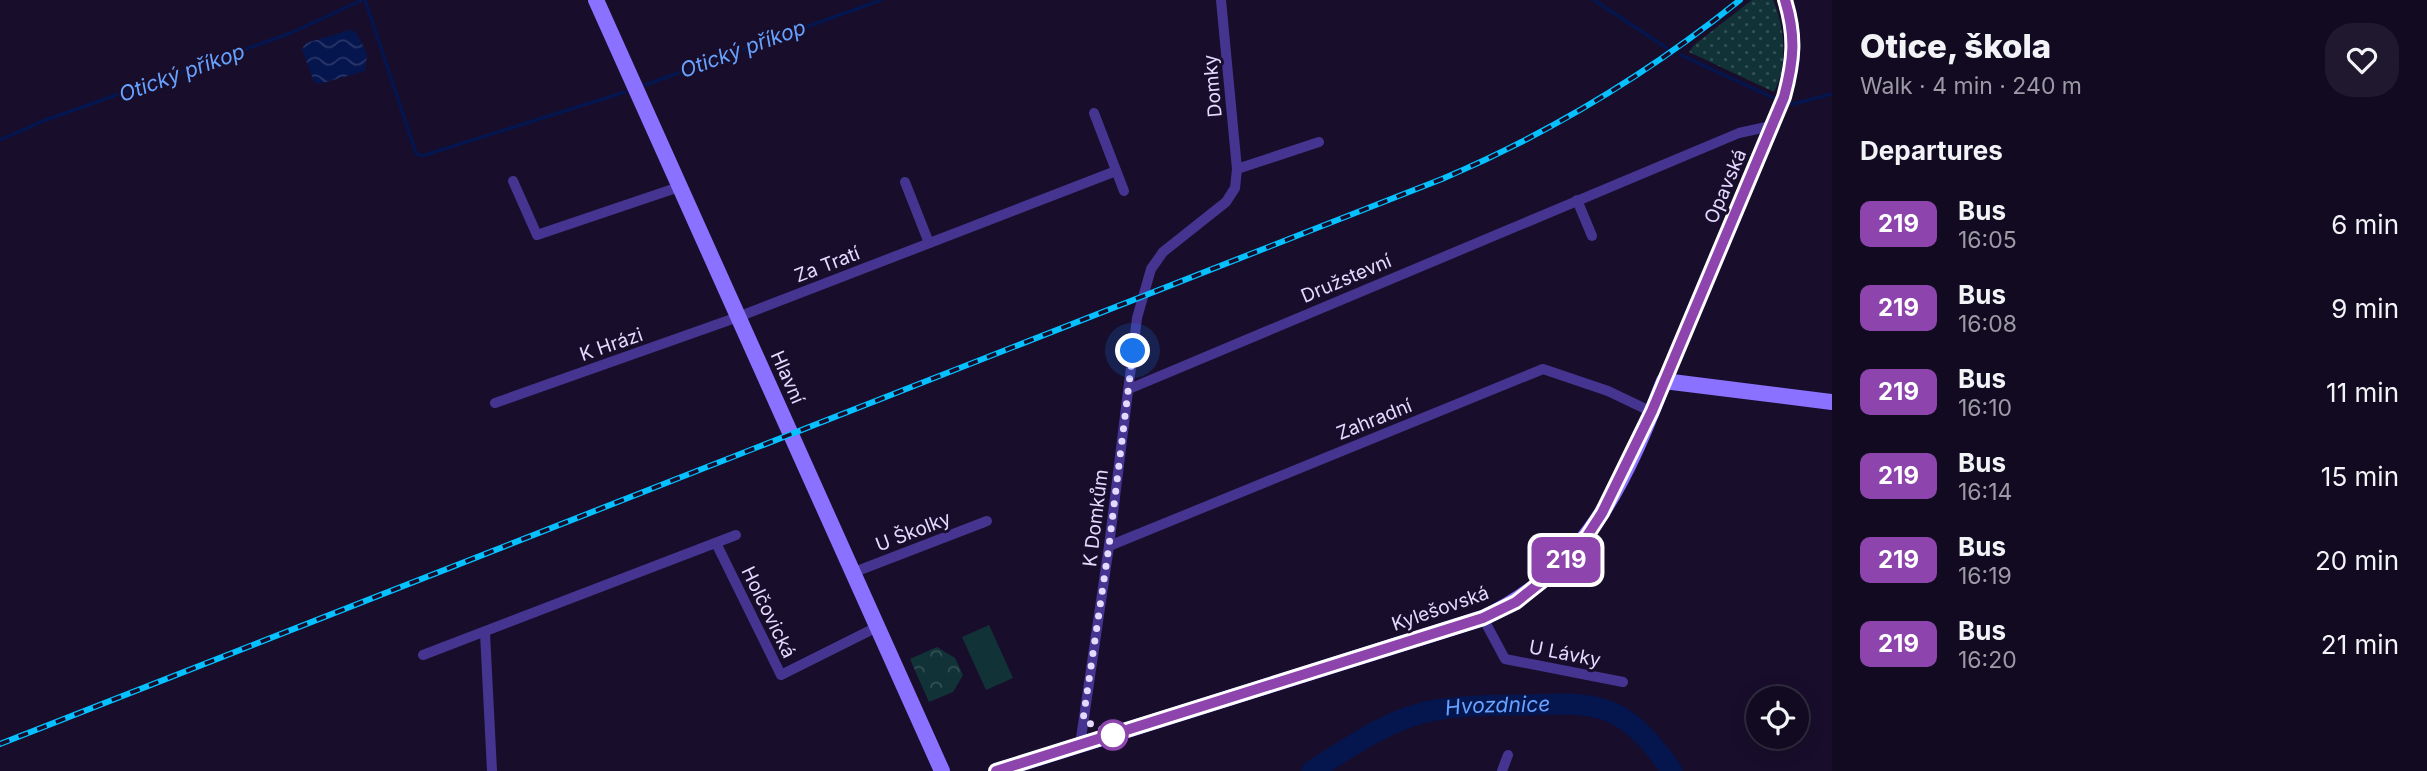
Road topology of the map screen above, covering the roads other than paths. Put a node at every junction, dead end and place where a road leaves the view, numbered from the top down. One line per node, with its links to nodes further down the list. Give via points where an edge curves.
1 (596, 0): 11 (main road, Hlavní)
2 (1222, 0): 7 (street, Domky)
3 (1785, 0): 5 (street, Opavská, via 1794,56)
4 (1094, 113): 8 (street)
5 (1771, 126): 13 (street, Družstevní, via 1739,133); 18 (street, Opavská)
6 (1319, 142): 7 (street)
7 (1237, 169): 16 (street, Domky, via 1235,188 1226,202 1163,252 1151,269)
8 (1116, 172): 12 (street); 15 (street, Za Tratí)
9 (513, 181): 11 (street, via 537,235)
10 (905, 183): 15 (street)
11 (679, 187): 17 (main road, Hlavní)
12 (1124, 191)
13 (1577, 200): 14 (street); 19 (street, Družstevní)
14 (1592, 236)
15 (929, 243): 17 (street, Za Tratí)
16 (1144, 297): 19 (street, K Domkům, via 1137,318)
17 (738, 317): 21 (street, K Hrázi); 27 (main road, Hlavní)
18 (1664, 381): 20 (main road); 22 (main road, Kylešovská)
19 (1129, 389): 26 (street, K Domkům)
20 (1832, 402)
21 (495, 403)
22 (1652, 411): 26 (street, Zahradní, via 1543,369); 28 (main road, Kylešovská, via 1614,492 1587,536 1532,590)
23 (987, 521): 27 (street, U Školky)
24 (736, 535): 25 (street)
25 (716, 542): 29 (street, Holčovická, via 781,675); 30 (street)
26 (1109, 546): 33 (street, K Domkům)
27 (852, 573): 29 (main road, Hlavní)
28 (1483, 618): 32 (street, U Lávky, via 1505,659); 33 (main road, Kylešovská)
29 (877, 627): 36 (main road, Hlavní)
30 (485, 633): 31 (street); 35 (street)
31 (423, 655)
32 (1623, 682)
33 (1080, 745): 37 (main road, Kylešovská)
34 (1508, 755): 38 (street)
35 (492, 771)
36 (942, 771)
37 (996, 771)
38 (1502, 771)

